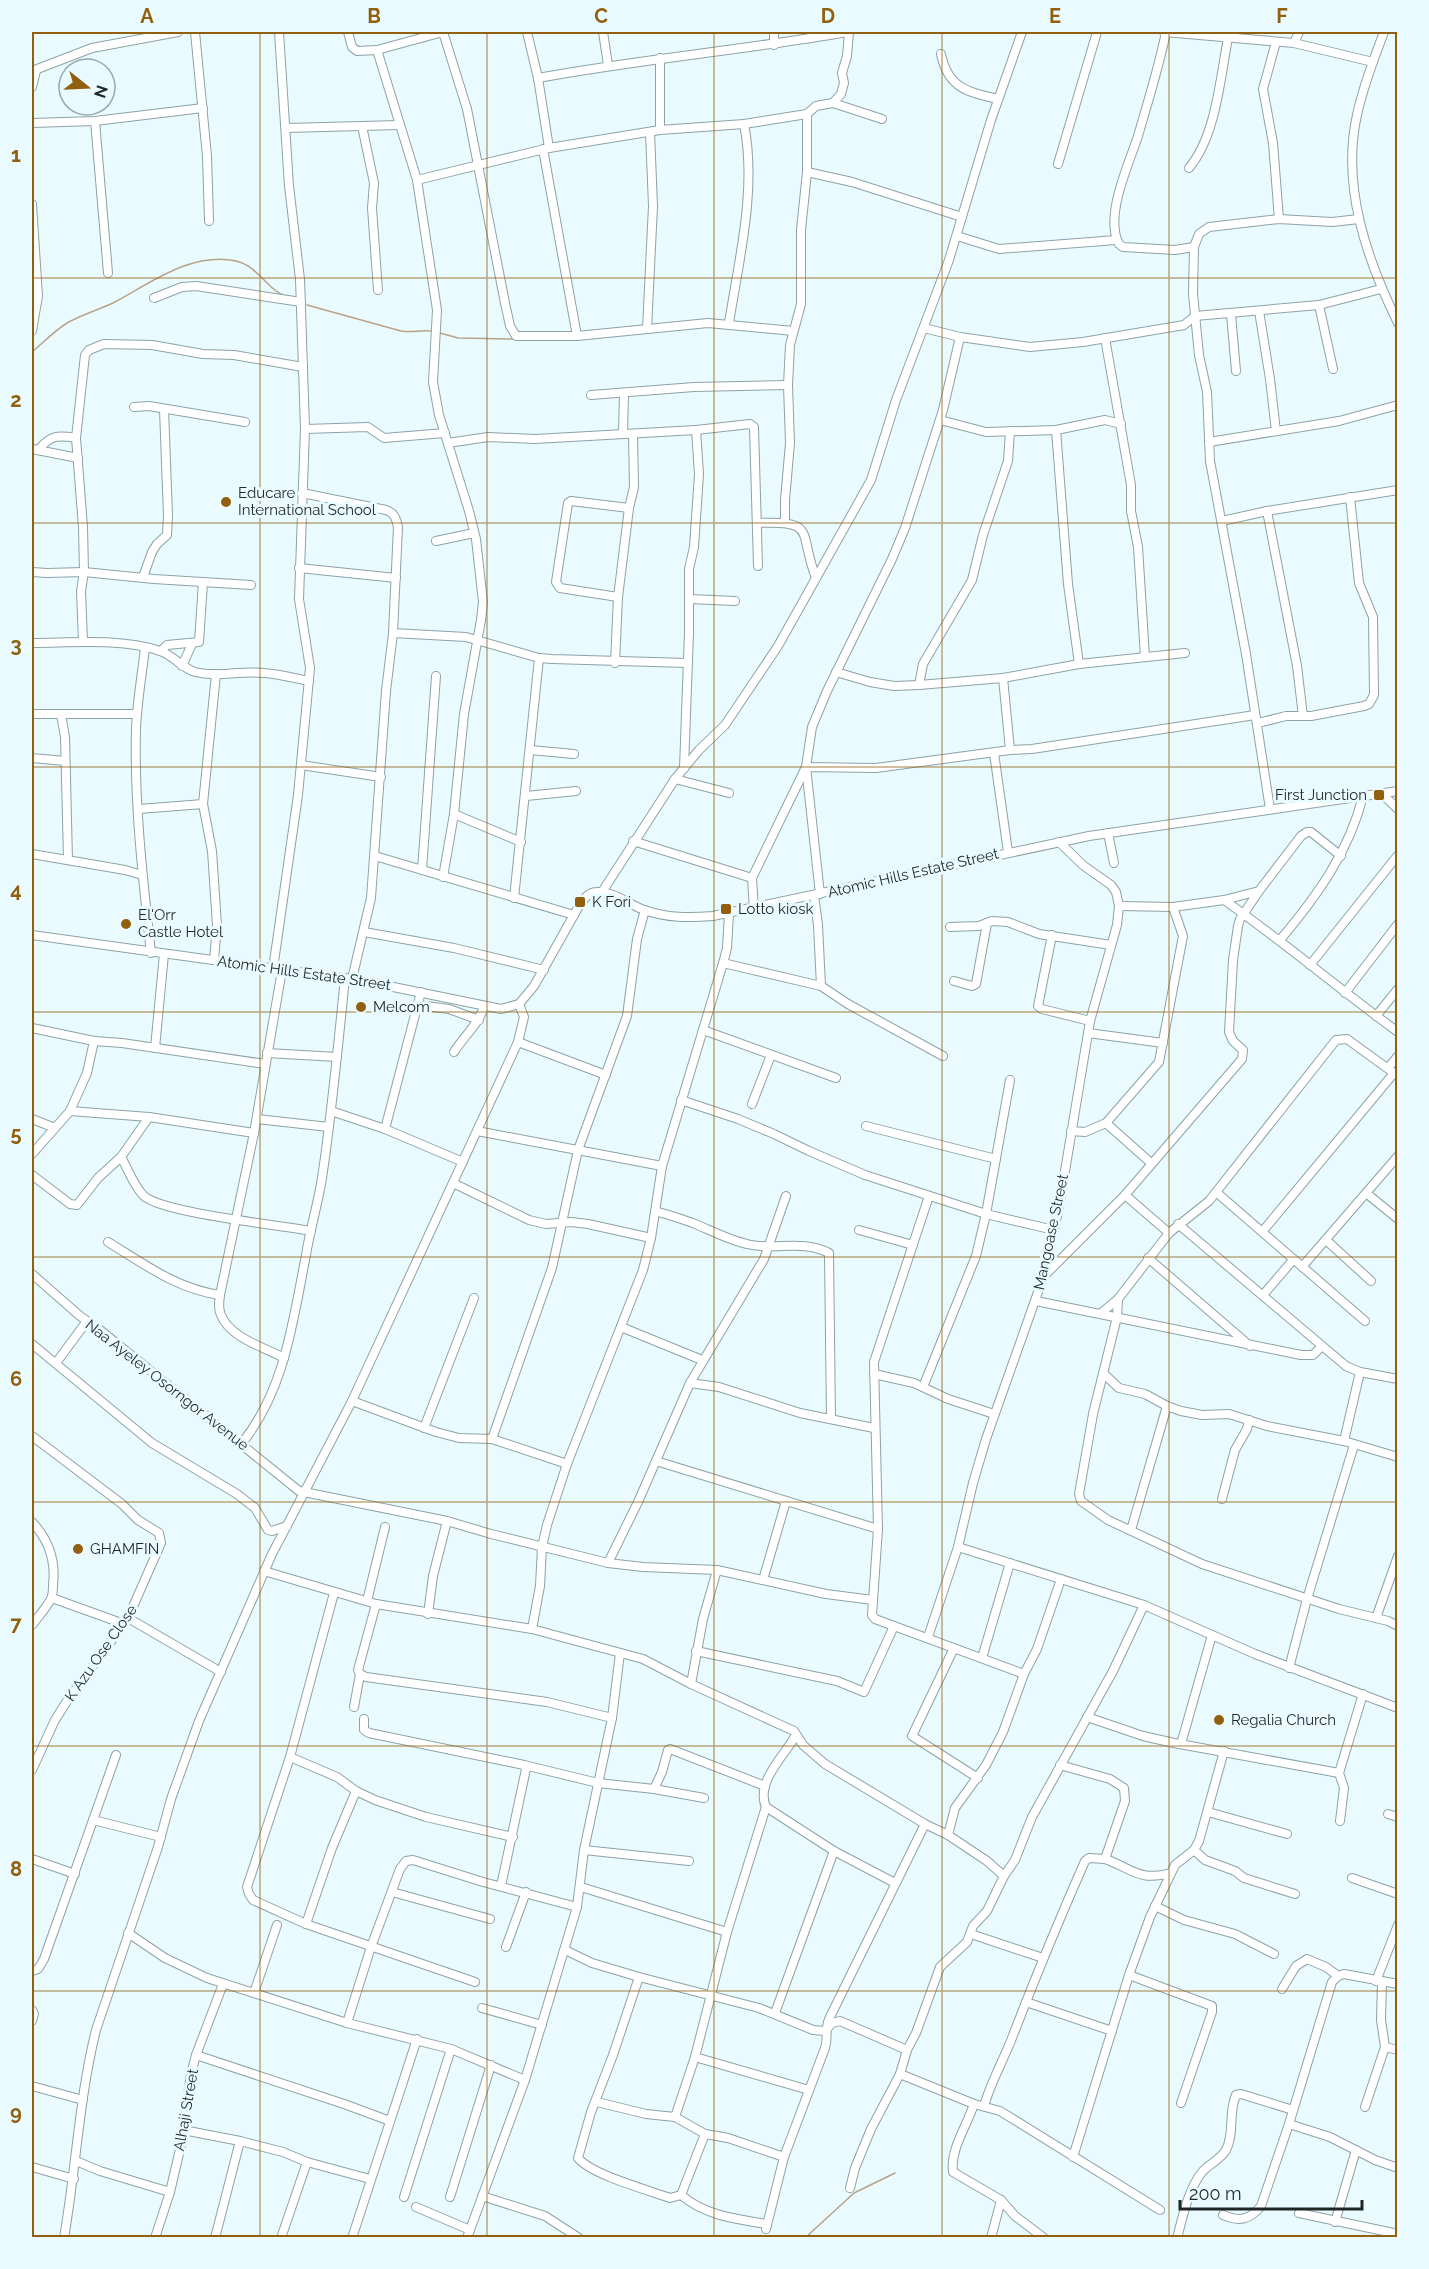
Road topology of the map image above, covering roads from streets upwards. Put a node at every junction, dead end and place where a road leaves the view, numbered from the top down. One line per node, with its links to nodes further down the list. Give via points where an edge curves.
1 (178, 32): 24 (street, via 92,48)
2 (195, 32): 29 (street)
3 (278, 32): 37 (street)
4 (348, 32): 19 (street, via 355,51)
5 (443, 32): 19 (street); 41 (street)
6 (527, 32): 25 (street)
7 (603, 32): 23 (street)
8 (774, 32): 18 (street)
9 (848, 32): 18 (street); 28 (street, via 843,89)
10 (1022, 32): 27 (street)
11 (1096, 32): 42 (street)
12 (1165, 32): 15 (street); 52 (street, via 1119,194)
13 (1299, 32): 17 (street)
14 (1384, 32): 22 (street)
15 (1228, 38): 16 (street); 43 (street, via 1209,133)
16 (1276, 42): 17 (street); 48 (street, via 1263,89 1273,143)
17 (1294, 44): 22 (street)
18 (774, 45): 21 (street)
19 (377, 50): 35 (street)
20 (941, 54): 27 (street, via 947,74 959,86)
21 (660, 58): 23 (street); 38 (street)
22 (1373, 62): 49 (street, via 1354,133 1353,171)
23 (608, 65): 25 (street)
24 (34, 71): 26 (street)
25 (538, 78): 40 (street)
26 (32, 87)
27 (998, 99): 47 (street)
28 (833, 103): 30 (street, via 816,106); 31 (street)
29 (203, 108): 32 (street); 50 (street)
30 (807, 114): 34 (street); 44 (street)
31 (882, 119)
32 (96, 121): 33 (street); 54 (street)
33 (32, 123)
34 (744, 124): 38 (street); 63 (street, via 749,156 747,206)
35 (399, 125): 36 (street); 45 (street)
36 (362, 126): 37 (street); 56 (street, via 374,183)
37 (286, 128): 58 (street)
38 (660, 130): 39 (street)
39 (650, 132): 40 (street); 66 (street, via 653,206)
40 (546, 148): 41 (street); 69 (street)
41 (479, 164): 45 (street); 69 (street, via 513,333)
42 (1058, 164)
43 (1189, 168)
44 (807, 172): 47 (street); 68 (street, via 801,230 801,304)
45 (417, 180): 91 (street, via 437,310 433,382)
46 (32, 204): 67 (street, via 38,296)
47 (962, 217): 51 (street)
48 (1279, 219): 49 (street); 53 (street, via 1209,227 1198,234)
49 (1359, 219): 55 (street)
50 (209, 221)
51 (957, 236): 52 (street, via 999,249); 65 (street)
52 (1116, 240): 53 (street, via 1128,248)
53 (1194, 247): 62 (street)
54 (108, 273)
55 (1381, 289): 59 (street); 64 (street)
56 (378, 290)
57 (154, 298): 58 (street, via 182,286 196,286)
58 (301, 302): 72 (street)
59 (1319, 305): 60 (street); 73 (street)
60 (1259, 311): 61 (street); 89 (street)
61 (1231, 314): 62 (street); 74 (street)
62 (1195, 316): 71 (street, via 1184,325); 94 (street, via 1207,393)
63 (729, 323): 66 (street); 68 (street)
64 (1398, 323)
65 (924, 328): 70 (street); 114 (street, via 884,435 872,480)
66 (647, 329): 69 (street)
67 (32, 331)
68 (793, 331): 75 (street)
69 (577, 336)
70 (960, 337): 71 (street, via 1030,347); 82 (street)
71 (1105, 338): 80 (street)
72 (303, 367): 86 (street); 93 (street, via 153,345 98,345 85,355)
73 (1333, 369)
74 (1236, 370)
75 (788, 385): 76 (street, via 694,387); 104 (street)
76 (624, 394): 77 (street); 92 (street)
77 (591, 395)
78 (1398, 405): 89 (street, via 1339,421)
79 (134, 407): 81 (street)
80 (1118, 408): 83 (street); 85 (street)
81 (164, 409): 84 (street); 112 (street, via 167,536 152,552)
82 (940, 420): 90 (street, via 986,432); 134 (street, via 901,538)
83 (1104, 420): 85 (street); 88 (street)
84 (245, 422)
85 (1121, 424): 128 (street, via 1138,547)
86 (305, 429): 91 (street, via 368,427 384,438); 99 (street)
87 (696, 430): 92 (street); 105 (street, via 750,424 754,427); 118 (street, via 698,508)
88 (1056, 430): 90 (street); 132 (street, via 1068,584)
89 (1276, 431): 94 (street)
90 (1010, 432): 139 (street, via 1008,461 972,580 923,664)
91 (445, 433): 95 (street)
92 (628, 434): 95 (street, via 535,439 488,437); 101 (street, via 634,487)
93 (76, 438): 96 (street, via 59,435); 97 (street)
94 (1209, 442): 103 (street)
95 (448, 443): 106 (street)
96 (35, 450): 97 (street)
97 (78, 458): 111 (street)
98 (1398, 490): 100 (street)
99 (302, 493): 109 (street); 113 (street, via 392,512 398,527)
100 (1350, 497): 102 (street); 143 (street, via 1359,583 1373,617 1374,695 1370,704 1364,706)
101 (629, 508): 117 (street); 117 (street, via 568,503 556,582 560,588)
102 (1267, 511): 103 (street); 143 (street)
103 (1222, 521): 144 (street)
104 (786, 522): 105 (street); 114 (street, via 804,532)
105 (757, 523): 108 (street)
106 (474, 533): 107 (street); 121 (street, via 483,602)
107 (436, 541)
108 (759, 566)
109 (299, 568): 113 (street); 138 (street, via 298,599 308,649)
110 (32, 572): 111 (street)
111 (84, 572): 112 (street); 122 (street)
112 (143, 577): 115 (street)
113 (396, 578): 120 (street)
114 (816, 578): 153 (street, via 778,646 725,725)
115 (203, 582): 116 (street); 124 (street, via 200,638)
116 (251, 585)
117 (618, 597): 130 (street)
118 (688, 599): 119 (street); 131 (street)
119 (735, 601)
120 (393, 633): 121 (street); 154 (street)
121 (478, 639): 129 (street); 166 (street, via 464,714)
122 (83, 642): 123 (street); 125 (street)
123 (32, 644)
124 (192, 644): 126 (street, via 167,645); 133 (street)
125 (145, 648): 126 (street); 142 (street)
126 (161, 651): 133 (street)
127 (1185, 653): 128 (street)
128 (1144, 657): 132 (street)
129 (539, 658): 130 (street); 145 (street)
130 (615, 663): 131 (street)
131 (687, 663): 153 (street)
132 (1079, 664): 137 (street)
133 (182, 666): 135 (street)
134 (836, 672): 139 (street, via 870,682); 152 (street, via 812,727)
135 (216, 675): 138 (street, via 264,673); 162 (street)
136 (436, 676): 178 (street)
137 (1003, 678): 139 (street); 146 (street)
138 (309, 681): 151 (street)
139 (919, 686)
140 (32, 714): 141 (street)
141 (61, 714): 142 (street); 150 (street)
142 (137, 714): 164 (street)
143 (1303, 716): 144 (street)
144 (1256, 719): 146 (street); 163 (street)
145 (530, 750): 148 (street); 160 (street)
146 (1010, 750): 147 (street)
147 (994, 753): 152 (street, via 876,768); 171 (street)
148 (574, 754)
149 (32, 758): 150 (street)
150 (65, 760): 176 (street)
151 (301, 765): 154 (street); 207 (street)
152 (806, 767): 181 (street); 184 (street)
153 (684, 768): 155 (street)
154 (381, 777): 174 (street)
155 (675, 779): 158 (street); 168 (street)
156 (1398, 790): 159 (street, Atomic Hills Estate Street)
157 (576, 791): 160 (street)
158 (729, 793)
159 (1381, 793): 161 (street, Atomic Hills Estate Street); 165 (street)
160 (526, 796): 169 (street)
161 (1363, 796): 163 (street, Atomic Hills Estate Street); 175 (street)
162 (204, 804): 164 (street); 204 (street, via 217,925)
163 (1270, 808): 167 (street, Atomic Hills Estate Street)
164 (139, 809): 179 (street)
165 (1398, 809)
166 (454, 814): 169 (street); 180 (street)
167 (1108, 832): 170 (street, Atomic Hills Estate Street); 177 (street)
168 (633, 841): 181 (street); 183 (street)
169 (521, 842): 185 (street)
170 (1059, 842): 171 (street, Atomic Hills Estate Street); 187 (street, via 1112,885)
171 (1008, 852): 184 (street, Atomic Hills Estate Street)
172 (32, 854): 176 (street)
173 (1398, 855): 206 (street)
174 (375, 856): 178 (street); 197 (street)
175 (1341, 856): 182 (street, via 1306,831); 200 (street, via 1311,903)
176 (68, 860): 179 (street)
177 (1114, 863)
178 (422, 870): 180 (street)
179 (142, 875): 202 (street)
180 (443, 877): 185 (street)
181 (752, 878): 189 (street)
182 (1259, 891): 186 (street); 192 (street)
183 (602, 892): 190 (street, Atomic Hills Estate Street); 193 (street, via 588,894)
184 (817, 895): 189 (street, Atomic Hills Estate Street); 211 (street)
185 (514, 898): 193 (street)
186 (1224, 900): 188 (street); 192 (street)
187 (1119, 906): 188 (street); 201 (street, Mangoase Street)
188 (1173, 907): 227 (street, via 1183,936)
189 (754, 909): 191 (street, Atomic Hills Estate Street)
190 (645, 910): 191 (street, Atomic Hills Estate Street, via 685,918); 237 (street, via 637,939 627,1016)
191 (729, 914): 205 (street)
192 (1243, 914): 200 (street); 261 (street, via 1233,960 1229,1032 1244,1055)
193 (574, 915): 208 (street)
194 (987, 923): 196 (street); 199 (street, via 1008,922); 210 (street, via 976,984)
195 (1398, 924): 214 (street)
196 (950, 927)
197 (364, 932): 208 (street); 209 (street)
198 (32, 935): 202 (street, Atomic Hills Estate Street)
199 (1052, 935): 201 (street); 220 (street, via 1038,1006)
200 (1280, 940): 206 (street)
201 (1111, 945): 220 (street, Mangoase Street)
202 (151, 953): 203 (street, Atomic Hills Estate Street)
203 (164, 954): 204 (street, Atomic Hills Estate Street); 228 (street)
204 (214, 960): 207 (street, Atomic Hills Estate Street)
205 (723, 963): 211 (street); 222 (street)
206 (1311, 965): 214 (street)
207 (278, 969): 209 (street, Atomic Hills Estate Street); 230 (street)
208 (544, 970): 215 (street)
209 (349, 979): 213 (street, Atomic Hills Estate Street); 234 (street)
210 (954, 981)
211 (821, 986): 232 (street)
212 (1398, 989): 218 (street)
213 (422, 992): 216 (street); 217 (street, Atomic Hills Estate Street)
214 (1345, 993): 218 (street)
215 (519, 1004): 217 (street, Atomic Hills Estate Street, via 501,1009); 226 (street, via 524,1017)
216 (418, 1005): 219 (street, via 449,1009); 251 (street)
217 (484, 1007): 219 (street)
218 (1376, 1016): 223 (street)
219 (479, 1020): 229 (street)
220 (1090, 1021): 224 (street, Mangoase Street)
221 (32, 1028): 225 (street)
222 (703, 1030): 231 (street); 240 (street)
223 (1398, 1032)
224 (1088, 1033): 227 (street); 253 (street, Mangoase Street)
225 (94, 1041): 228 (street); 242 (street, via 87,1073)
226 (518, 1042): 237 (street); 252 (street)
227 (1163, 1043): 247 (street, via 1159,1062)
228 (155, 1047): 235 (street)
229 (453, 1052)
230 (267, 1053): 234 (street); 235 (street)
231 (771, 1055): 238 (street); 241 (street)
232 (943, 1056)
233 (1398, 1056): 236 (street)
234 (337, 1057): 243 (street)
235 (265, 1064): 246 (street)
236 (1393, 1072): 265 (street, via 1347,1040 1336,1040); 279 (street)
237 (606, 1075): 255 (street)
238 (836, 1078)
239 (1010, 1080): 259 (street)
240 (681, 1100): 262 (street); 269 (street, via 774,1134 865,1175)
241 (752, 1104)
242 (70, 1111): 244 (street); 250 (street)
243 (331, 1111): 249 (street); 251 (street)
244 (149, 1117): 254 (street); 258 (street)
245 (32, 1119): 250 (street)
246 (257, 1119): 249 (street); 254 (street)
247 (1106, 1123): 253 (street, via 1085,1132); 261 (street)
248 (866, 1125): 259 (street)
249 (329, 1127): 278 (street)
250 (55, 1128): 256 (street)
251 (385, 1129): 260 (street)
252 (477, 1131): 255 (street); 260 (street)
253 (1071, 1131): 277 (street, Mangoase Street)
254 (254, 1133): 272 (street)
255 (578, 1150): 262 (street); 274 (street)
256 (32, 1154)
257 (1398, 1156): 266 (street)
258 (121, 1157): 263 (street, via 75,1206); 272 (street, via 145,1197)
259 (996, 1159): 271 (street)
260 (463, 1162): 264 (street)
261 (1151, 1163): 267 (street)
262 (662, 1166): 270 (street)
263 (32, 1175)
264 (453, 1183): 274 (street, via 529,1220); 314 (street)
265 (1216, 1192): 275 (street); 279 (street)
266 (1366, 1193): 273 (street); 282 (street)
267 (1125, 1195): 280 (street); 290 (street)
268 (786, 1196): 285 (street)
269 (929, 1196): 271 (street); 284 (street)
270 (655, 1211): 281 (street); 285 (street)
271 (986, 1214): 277 (street); 313 (street, via 976,1256)
272 (237, 1219): 278 (street); 292 (street)
273 (1398, 1219)
274 (562, 1224): 281 (street, via 588,1224); 322 (street, via 552,1268)
275 (1178, 1224): 280 (street); 293 (street)
276 (859, 1230): 284 (street)
277 (1054, 1230): 290 (street, Mangoase Street)
278 (311, 1231): 305 (street)
279 (1262, 1232): 287 (street)
280 (1169, 1233): 286 (street)
281 (651, 1238): 301 (street)
282 (1326, 1240): 288 (street); 291 (street)
283 (108, 1242): 292 (street, via 174,1282)
284 (914, 1245): 309 (street, via 884,1329)
285 (768, 1248): 306 (street); 317 (street, via 804,1245 829,1253)
286 (1148, 1257): 295 (street); 303 (street)
287 (1293, 1260): 288 (street); 293 (street)
288 (1302, 1268): 300 (street)
289 (32, 1274): 299 (street, Naa Ayeley Osorngor Avenue)
290 (1043, 1278): 296 (street, Mangoase Street)
291 (1371, 1281)
292 (220, 1295): 305 (street, via 221,1315 226,1322 247,1340)
293 (1263, 1295): 304 (street)
294 (474, 1298): 319 (street)
295 (1118, 1299): 297 (street); 298 (street)
296 (1036, 1301): 297 (street); 316 (street, Mangoase Street)
297 (1100, 1314): 298 (street)
298 (1117, 1317): 303 (street); 310 (street)
299 (87, 1321): 307 (street); 324 (street, Naa Ayeley Osorngor Avenue)
300 (1365, 1321)
301 (621, 1327): 306 (street); 328 (street)
302 (32, 1344): 307 (street)
303 (1250, 1346): 304 (street, via 1301,1355 1313,1355)
304 (1322, 1346): 308 (street, via 1346,1366)
305 (284, 1358): 324 (street, via 261,1415)
306 (702, 1360): 312 (street)
307 (56, 1363): 334 (street, via 152,1443 255,1508 268,1530)
308 (1360, 1371): 311 (street); 323 (street)
309 (874, 1374): 313 (street); 320 (street)
310 (1104, 1374): 315 (street, via 1119,1388 1145,1394); 337 (street, via 1079,1494 1087,1508)
311 (1398, 1379)
312 (690, 1383): 317 (street, via 719,1387); 327 (street)
313 (923, 1387): 316 (street)
314 (352, 1401): 319 (street); 329 (street)
315 (1167, 1406): 318 (street); 337 (street)
316 (994, 1414): 339 (street, Mangoase Street)
317 (831, 1419): 320 (street)
318 (1249, 1420): 323 (street); 330 (street, via 1235,1450)
319 (424, 1428): 322 (street, via 459,1438)
320 (874, 1428): 336 (street)
321 (32, 1436): 355 (street, K Azu Ose Close, via 159,1533 160,1550)
322 (492, 1440): 328 (street)
323 (1344, 1441): 325 (street)
324 (242, 1443): 329 (street, Naa Ayeley Osorngor Avenue)
325 (1354, 1445): 326 (street); 349 (street)
326 (1398, 1456)
327 (656, 1461): 331 (street); 341 (street)
328 (567, 1464): 338 (street)
329 (305, 1493): 332 (street); 334 (street)
330 (1222, 1499)
331 (786, 1500): 336 (street); 346 (street)
332 (447, 1521): 338 (street); 353 (street)
333 (32, 1522): 348 (street, via 51,1553)
334 (287, 1526): 344 (street)
335 (385, 1527): 351 (street)
336 (878, 1529): 350 (street)
337 (1131, 1530): 349 (street, via 1202,1564)
338 (542, 1547): 341 (street); 359 (street)
339 (958, 1547): 342 (street); 361 (street, Mangoase Street)
340 (1398, 1556): 354 (street)
341 (608, 1563): 343 (street)
342 (1010, 1563): 345 (street); 365 (street)
343 (717, 1569): 346 (street); 363 (street)
344 (264, 1571): 347 (street); 367 (street)
345 (1061, 1579): 352 (street); 369 (street, via 1037,1649)
346 (763, 1580): 350 (street)
347 (334, 1593): 351 (street); 382 (street)
348 (52, 1598): 355 (street); 356 (street)
349 (1307, 1599): 354 (street); 366 (street)
350 (873, 1600): 357 (street, via 873,1617)
351 (372, 1602): 353 (street); 368 (street)
352 (1144, 1605): 360 (street); 374 (street)
353 (428, 1614): 359 (street)
354 (1376, 1618): 358 (street)
355 (126, 1621): 367 (street); 379 (street, K Azu Ose Close)
356 (32, 1625)
357 (894, 1626): 361 (street); 363 (street, via 864,1692 837,1681)
358 (1398, 1626)
359 (532, 1629): 364 (street)
360 (1212, 1635): 366 (street); 378 (street)
361 (928, 1637): 362 (street)
362 (954, 1648): 365 (street); 387 (street, via 912,1736)
363 (696, 1651): 370 (street)
364 (620, 1653): 370 (street, via 655,1664); 375 (street)
365 (982, 1658): 369 (street)
366 (1289, 1668): 371 (street)
367 (221, 1672): 402 (street, via 190,1743)
368 (360, 1674): 372 (street); 375 (street, via 548,1702)
369 (1024, 1674): 387 (street, via 1003,1732)
370 (691, 1684): 377 (street, via 785,1726)
371 (1363, 1694): 373 (street); 386 (street)
372 (354, 1707)
373 (1398, 1708)
374 (1087, 1717): 378 (street); 384 (street)
375 (612, 1718): 388 (street)
376 (364, 1719): 383 (street, via 364,1730 369,1733)
377 (796, 1735): 389 (street); 399 (street, via 825,1764)
378 (1181, 1744): 380 (street)
379 (36, 1749): 385 (street, K Azu Ose Close)
380 (1224, 1751): 386 (street); 394 (street)
381 (116, 1755): 397 (street)
382 (290, 1757): 391 (street, via 338,1777); 426 (street, via 247,1887 253,1900)
383 (524, 1764): 388 (street); 403 (street)
384 (1060, 1765): 408 (street, via 1110,1779 1124,1788 1125,1801); 412 (street, via 1032,1817 1016,1860)
385 (32, 1770)
386 (1339, 1773): 398 (street, via 1344,1788)
387 (978, 1778): 401 (street, via 955,1808)
388 (598, 1783): 390 (street); 404 (street)
389 (765, 1786): 390 (street, via 670,1749); 393 (street, via 762,1798)
390 (654, 1789): 392 (street)
391 (356, 1791): 403 (street, via 426,1817); 426 (street)
392 (704, 1798)
393 (766, 1807): 406 (street); 429 (street)
394 (1208, 1812): 400 (street); 405 (street)
395 (1389, 1814): 396 (street)
396 (1398, 1817)
397 (93, 1820): 402 (street); 411 (street)
398 (1340, 1821)
399 (925, 1824): 401 (street); 415 (street)
400 (1287, 1834)
401 (948, 1835): 412 (street)
402 (161, 1837): 430 (street)
403 (513, 1837): 416 (street)
404 (584, 1850): 409 (street); 417 (street)
405 (1194, 1850): 410 (street); 420 (street, via 1205,1860 1244,1878)
406 (834, 1851): 415 (street); 451 (street)
407 (32, 1859): 411 (street)
408 (1105, 1859): 413 (street); 436 (street, via 1085,1861)
409 (689, 1860)
410 (1171, 1873): 413 (street); 422 (street)
411 (75, 1874): 437 (street, via 44,1959)
412 (1004, 1876): 431 (street)
413 (1150, 1878): 422 (street)
414 (1352, 1878): 421 (street)
415 (895, 1883): 455 (street)
416 (501, 1886): 418 (street, via 410,1859 400,1869); 419 (street)
417 (580, 1887): 424 (street); 429 (street)
418 (392, 1892): 425 (street); 432 (street)
419 (526, 1892): 424 (street); 433 (street)
420 (1295, 1894)
421 (1398, 1894)
422 (1161, 1895): 423 (street)
423 (1155, 1906): 435 (street, via 1184,1920 1235,1934); 438 (street)
424 (577, 1907): 434 (street)
425 (490, 1919)
426 (306, 1924): 432 (street)
427 (277, 1925): 446 (street)
428 (1398, 1925): 441 (street)
429 (727, 1932): 447 (street)
430 (128, 1934): 443 (street, via 165,1958); 469 (street, via 96,2030)
431 (971, 1934): 436 (street); 460 (street, via 962,1949 940,1967)
432 (371, 1947): 442 (street); 453 (street)
433 (506, 1947)
434 (566, 1950): 440 (street, via 592,1963); 454 (street)
435 (1274, 1954)
436 (1043, 1958): 448 (street)
437 (32, 1971)
438 (1129, 1976): 456 (street); 471 (street, via 1212,2006)
439 (1338, 1976): 441 (street); 445 (street, via 1307,1959 1296,1966); 475 (street, via 1332,1982)
440 (639, 1977): 447 (street); 470 (street)
441 (1379, 1981): 444 (street); 458 (street)
442 (475, 1982)
443 (223, 1984): 446 (street); 462 (street, Alhaji Street)
444 (1398, 1984)
445 (1281, 1989)
446 (254, 1994): 453 (street)
447 (711, 1996): 451 (street); 463 (street)
448 (1026, 2002): 456 (street); 473 (street)
449 (482, 2008): 454 (street)
450 (32, 2010): 452 (street)
451 (775, 2013): 455 (street, via 813,2030)
452 (32, 2021)
453 (347, 2023): 457 (street)
454 (542, 2025): 466 (street)
455 (825, 2031): 460 (street, via 840,2021); 468 (street, via 827,2041)
456 (1112, 2031): 484 (street)
457 (417, 2039): 459 (street); 477 (street)
458 (1384, 2048): 461 (street); 474 (street)
459 (451, 2049): 464 (street); 495 (street)
460 (907, 2050): 465 (street)
461 (1398, 2050)
462 (196, 2055): 477 (street); 479 (street, Alhaji Street)
463 (695, 2057): 468 (street); 476 (street)
464 (491, 2065): 466 (street); 496 (street)
465 (900, 2074): 472 (street); 491 (street, via 871,2129)
466 (525, 2080): 494 (street)
467 (32, 2086): 469 (street)
468 (809, 2090): 483 (street)
469 (83, 2100): 485 (street)
470 (597, 2102): 476 (street); 493 (street, via 579,2151 582,2163 670,2198)
471 (1181, 2103)
472 (974, 2104): 473 (street); 497 (street, via 955,2151 953,2172)
473 (984, 2106): 484 (street, via 1000,2111)
474 (1365, 2107)
475 (1293, 2110): 478 (street); 513 (street, via 1236,2095 1227,2146 1196,2182)
476 (675, 2117): 480 (street)
477 (390, 2121): 490 (street)
478 (1289, 2124): 482 (street); 501 (street, via 1256,2213 1238,2220)
479 (183, 2130): 481 (street); 492 (street, Alhaji Street)
480 (705, 2134): 483 (street); 493 (street)
481 (240, 2141): 486 (street); 507 (street)
482 (1356, 2150): 488 (street); 502 (street)
483 (784, 2157): 493 (street, via 766,2227 699,2208)
484 (1073, 2157): 499 (street)
485 (76, 2161): 489 (street); 492 (street)
486 (307, 2162): 490 (street); 508 (street)
487 (32, 2167): 489 (street)
488 (1398, 2168)
489 (74, 2179): 505 (street)
490 (369, 2180): 509 (street)
491 (850, 2188)
492 (170, 2192): 506 (street, Alhaji Street)
493 (681, 2195)
494 (482, 2196): 503 (street); 510 (street, via 545,2216)
495 (404, 2197)
496 (450, 2197)
497 (1001, 2200): 511 (street); 512 (street)
498 (416, 2207): 503 (street)
499 (1160, 2210)
500 (1299, 2213): 502 (street)
501 (1223, 2215)
502 (1335, 2222): 504 (street)
503 (469, 2234)
504 (1398, 2234)
505 (64, 2238)
506 (155, 2238)
507 (215, 2238)
508 (281, 2238)
509 (352, 2238)
510 (579, 2238)
511 (991, 2238)
512 (1044, 2238)
513 (1177, 2238)

